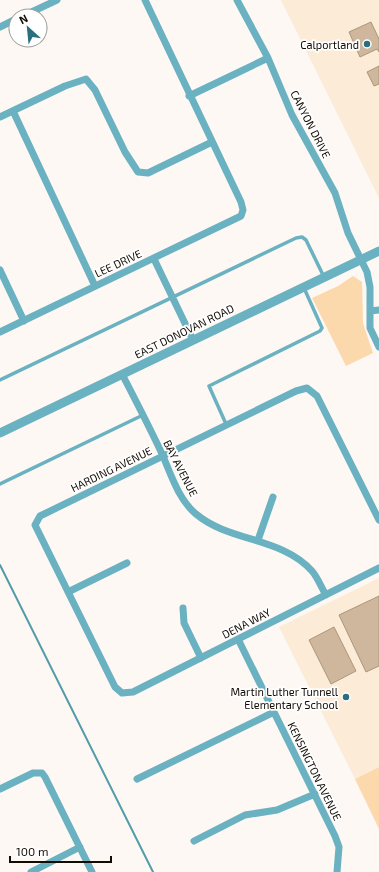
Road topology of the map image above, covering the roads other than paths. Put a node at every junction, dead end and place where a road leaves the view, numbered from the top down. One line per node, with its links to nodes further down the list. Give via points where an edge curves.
1 (57, 0): 4 (street)
2 (144, 0): 6 (street)
3 (237, 0): 5 (street, CANYON DRIVE)
4 (40, 8)
5 (268, 58): 6 (street); 12 (street, CANYON DRIVE, via 292,116 335,194)
6 (190, 96): 9 (street)
7 (13, 111): 8 (street); 9 (street, via 65,86 86,79 95,90 125,152 138,172 148,173); 15 (street)
8 (0, 117)
9 (212, 142): 11 (street, LEE DRIVE, via 241,202 243,212 241,216)
10 (379, 251): 12 (street, EAST DONOVAN ROAD)
11 (154, 259): 15 (street, LEE DRIVE); 17 (street)
12 (360, 260): 14 (street, EAST DONOVAN ROAD); 19 (street, CANYON DRIVE, via 367,272 370,287)
13 (0, 270): 20 (street)
14 (324, 277): 16 (street, EAST DONOVAN ROAD); 17 (lane, via 306,240 302,237)
15 (95, 286): 20 (street, LEE DRIVE)
16 (304, 287): 22 (street, EAST DONOVAN ROAD); 27 (lane, via 322,328 209,386)
17 (172, 297): 22 (street); 25 (lane)
18 (379, 310): 19 (street)
19 (370, 311): 23 (street, CANYON DRIVE, via 370,328)
20 (24, 321): 21 (street, LEE DRIVE)
21 (0, 332)
22 (193, 340): 24 (street, EAST DONOVAN ROAD)
23 (379, 347)
24 (122, 374): 26 (street, BAY AVENUE); 28 (street, EAST DONOVAN ROAD)
25 (0, 380)
26 (143, 415): 29 (street, BAY AVENUE); 30 (lane)
27 (226, 424): 29 (street, HARDING AVENUE); 32 (street, HARDING AVENUE, via 296,391 308,388 317,396)
28 (0, 433)
29 (162, 456): 33 (street, BAY AVENUE, via 175,484 194,513 218,529); 36 (street, HARDING AVENUE, via 40,516 36,528)
30 (0, 484)
31 (272, 497): 33 (street)
32 (379, 520)
33 (258, 540): 37 (street, BAY AVENUE, via 301,562 312,571)
34 (127, 563): 36 (street)
35 (379, 568): 37 (street, DENA WAY)
36 (68, 592): 40 (street, DENA WAY, via 116,687 122,693 133,692)
37 (326, 595): 39 (street, DENA WAY)
38 (183, 608): 40 (street, via 184,623)
39 (238, 639): 40 (street, DENA WAY); 41 (street, KENSINGTON AVENUE)
40 (201, 658)
41 (274, 712): 42 (street); 44 (street, KENSINGTON AVENUE)
42 (137, 779)
43 (0, 789): 46 (street, via 33,773 42,773)
44 (315, 794): 45 (street, via 277,810 244,816); 49 (street, KENSINGTON AVENUE, via 335,836 338,847)
45 (194, 841)
46 (80, 847): 47 (street); 48 (street)
47 (31, 872)
48 (92, 872)
49 (337, 872)

